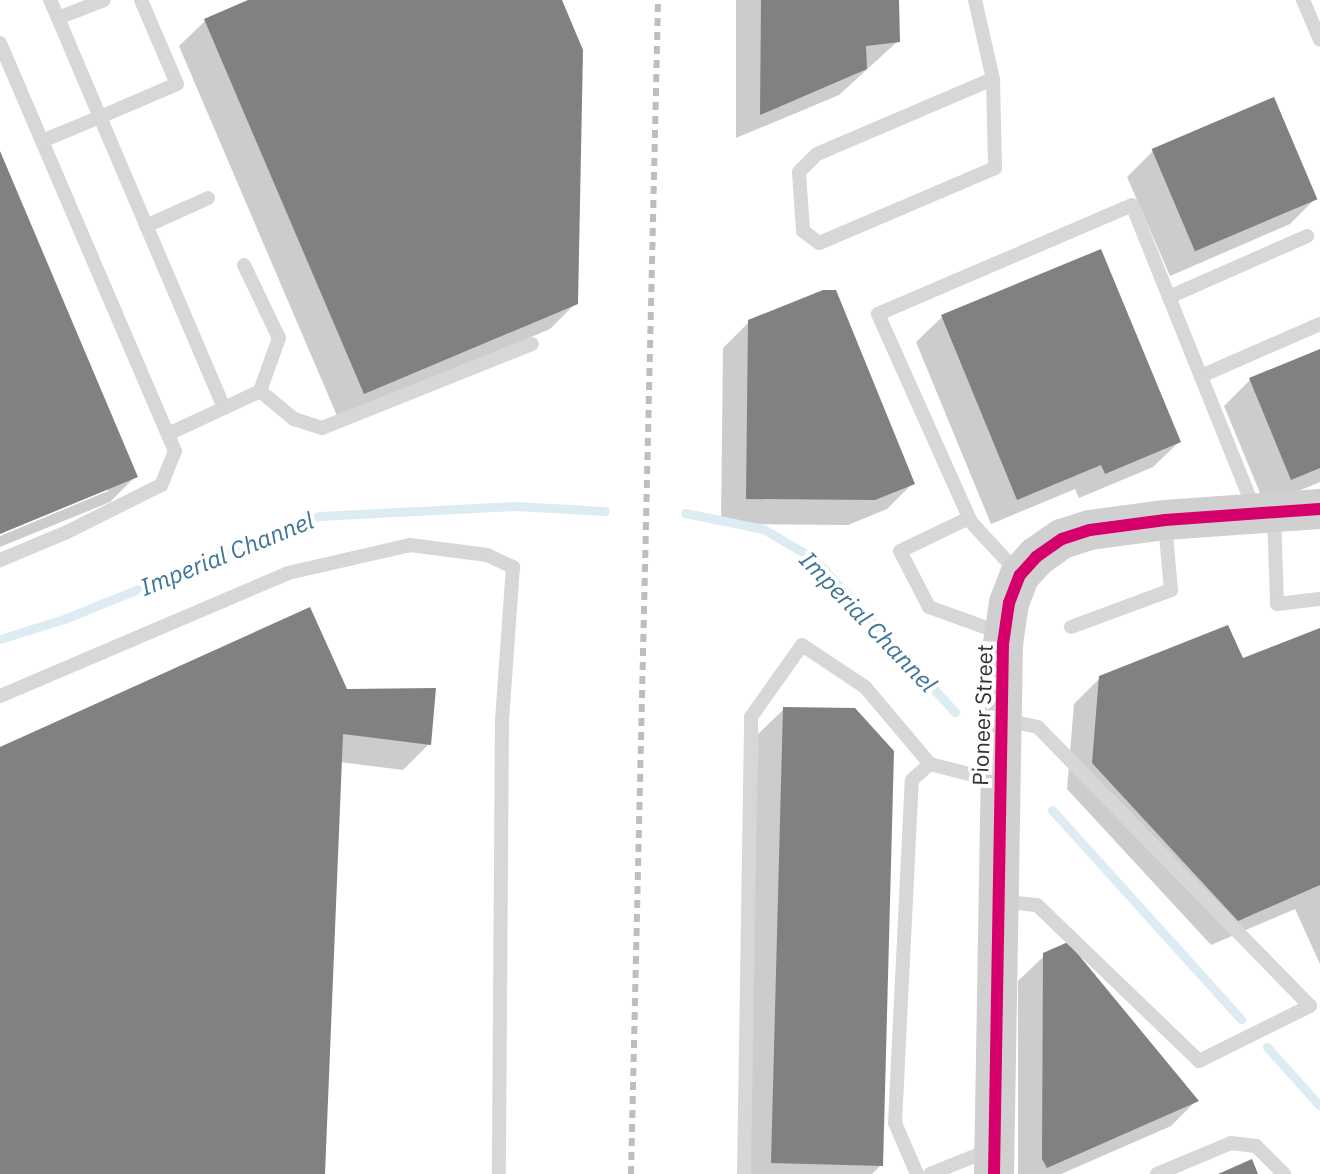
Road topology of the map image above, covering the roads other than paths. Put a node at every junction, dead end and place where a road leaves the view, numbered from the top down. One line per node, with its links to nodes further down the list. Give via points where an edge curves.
1 (50, 0): 6 (lane)
2 (104, 0): 6 (lane)
3 (141, 0): 10 (lane, via 177,84)
4 (975, 0): 9 (lane)
5 (1303, 0): 7 (lane)
6 (58, 18): 10 (lane)
7 (1320, 40)
8 (0, 43): 11 (lane)
9 (993, 79): 9 (lane, via 817,154 799,172 803,231 819,243 995,168)
10 (100, 117): 11 (lane); 13 (lane)
11 (42, 141): 22 (lane)
12 (208, 198): 13 (lane)
13 (146, 226): 21 (lane)
14 (1307, 236): 16 (lane)
15 (244, 265): 20 (lane, via 279,338)
16 (1169, 297): 19 (lane); 25 (lane, via 1132,205 878,314)
17 (1320, 324): 19 (lane)
18 (532, 344): 20 (lane, via 322,428 294,419)
19 (1201, 376): 24 (lane)
20 (260, 391): 21 (lane)
21 (224, 408): 22 (lane)
22 (168, 434): 27 (lane, via 175,451 161,485)
23 (1320, 509): 24 (street, Pioneer Street)
24 (1265, 513): 26 (street, Pioneer Street); 29 (lane, via 1277,604)
25 (969, 518): 28 (lane); 31 (lane, via 900,551 929,607)
26 (1165, 520): 28 (street, Pioneer Street, via 1062,539); 30 (lane, via 1171,590)
27 (0, 560)
28 (1020, 575): 31 (street, Pioneer Street)
29 (1320, 599)
30 (1071, 627)
31 (1005, 634): 33 (street, Pioneer Street)
32 (0, 696): 38 (lane, via 288,573 410,545 487,555 513,567 502,719)
33 (1001, 719): 35 (street, Pioneer Street); 36 (lane, via 1038,727 1310,1006 1199,1061 1037,905)
34 (930, 764): 35 (lane); 39 (lane, via 865,687 802,645 751,717); 40 (lane, via 912,780 895,1123)
35 (1000, 783): 36 (street, Pioneer Street)
36 (998, 900): 37 (street, Pioneer Street)
37 (993, 1161): 41 (lane)
38 (499, 1174)
39 (744, 1174)
40 (917, 1174)
41 (930, 1174)
42 (1157, 1174): 43 (lane, via 1231,1143 1256,1146)
43 (1284, 1174)

